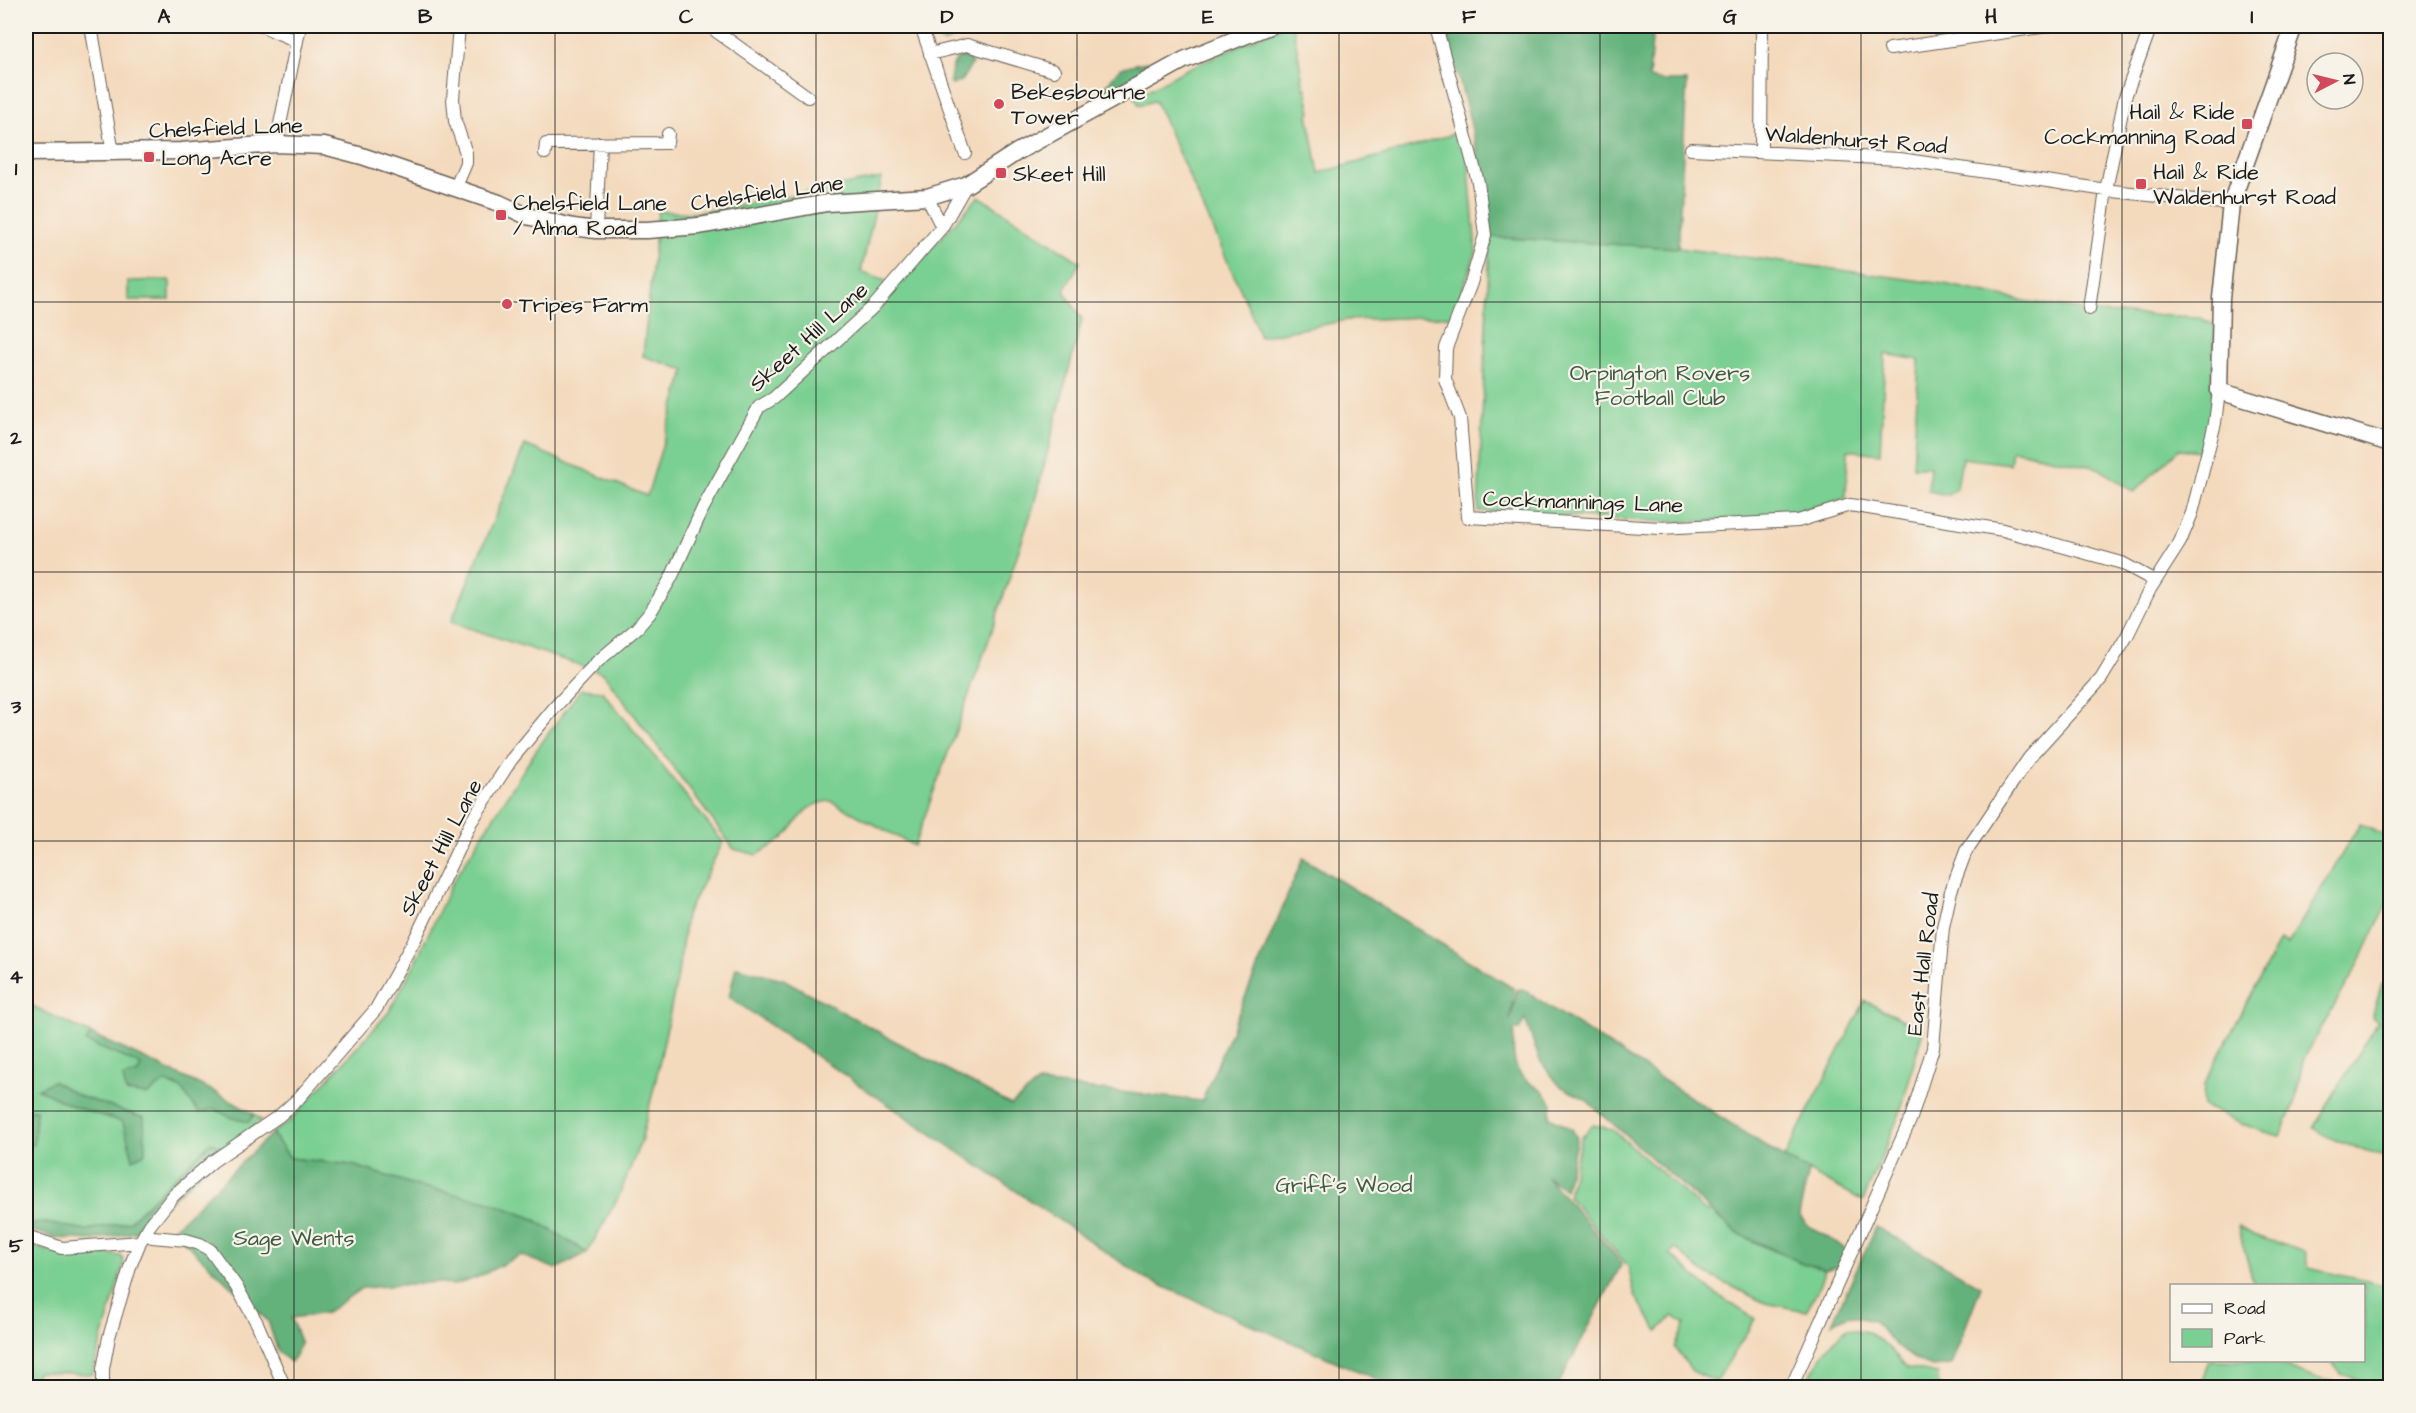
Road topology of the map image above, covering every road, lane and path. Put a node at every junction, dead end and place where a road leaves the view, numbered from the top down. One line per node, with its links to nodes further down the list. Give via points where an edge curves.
1 (91, 26): 24 (street)
2 (262, 26): 13 (street)
3 (300, 26): 13 (street)
4 (459, 26): 28 (street, via 453,99 466,162)
5 (714, 26): 17 (street)
6 (921, 26): 15 (street)
7 (1269, 26): 27 (street, Chelsfield Lane, via 1185,60 1017,152)
8 (1436, 26): 37 (street, Cockmannings Lane, via 1478,182 1485,234 1446,348 1444,379 1460,418 1468,517 1660,528 1798,521 1850,505 2003,530 2121,563)
9 (1762, 26): 22 (street)
10 (2048, 26): 14 (street)
11 (2151, 26): 29 (street, via 2125,97)
12 (2294, 26): 31 (street)
13 (297, 41): 20 (street)
14 (1890, 50)
15 (930, 54): 16 (street, via 967,45); 26 (street)
16 (1054, 71)
17 (808, 97)
18 (668, 134): 19 (street, via 667,143)
19 (600, 143): 25 (street, via 546,144); 33 (street)
20 (276, 144): 24 (street, Chelsfield Lane); 28 (street, Chelsfield Lane, via 324,146)
21 (1691, 149): 22 (street, Waldenhurst Road)
22 (1761, 152): 29 (street, Waldenhurst Road, via 1900,159)
23 (26, 153): 24 (street, Chelsfield Lane)
24 (113, 153)
25 (545, 153)
26 (965, 153)
27 (966, 185): 30 (street, Chelsfield Lane); 32 (street, Skeet Hill Lane)
28 (455, 189): 33 (street, Chelsfield Lane, via 527,216)
29 (2106, 190): 31 (street, Waldenhurst Road); 34 (street)
30 (927, 197): 32 (street); 33 (street, Chelsfield Lane, via 828,203 699,226)
31 (2231, 204): 35 (street, via 2221,298)
32 (942, 227): 39 (street, Skeet Hill Lane, via 874,306 774,398 759,407 650,613 597,662 512,760 471,822 391,984 359,1031 279,1116 213,1161 174,1195)
33 (596, 230)
34 (2089, 309)
35 (2219, 391): 36 (street); 37 (street, East Hall Road, via 2215,423 2192,513)
36 (2391, 443)
37 (2156, 581): 42 (street, East Hall Road, via 2101,680 2029,758 1966,850 1943,927 1933,1048 1911,1118)
38 (26, 1236): 39 (street, via 62,1248)
39 (142, 1237): 40 (street, Skeet Hill Lane, via 109,1337); 41 (street, via 186,1240 210,1250 257,1323)
40 (103, 1388)
41 (285, 1388)
42 (1791, 1388)

